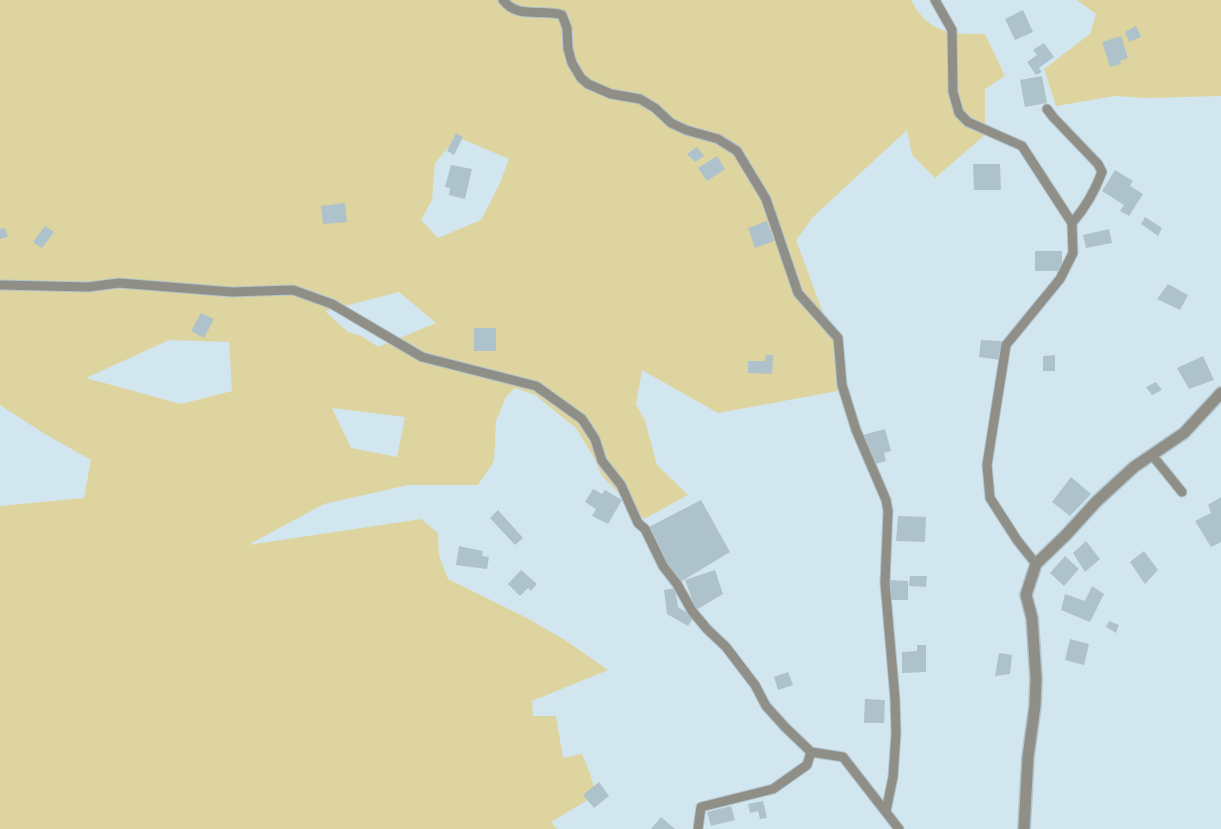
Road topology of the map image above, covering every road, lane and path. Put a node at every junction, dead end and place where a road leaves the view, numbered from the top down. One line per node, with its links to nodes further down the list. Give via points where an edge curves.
1 (503, 0): 11 (street, via 512,9 522,12 562,15 572,63 588,84 611,94 640,99 670,123 718,139 737,151 766,199 798,293 838,338 842,385 888,511 886,583 896,734 893,777)
2 (935, 0): 4 (street, via 952,30 953,92 959,114 968,122 1022,146)
3 (1047, 109): 4 (street, via 1102,172 1085,207)
4 (1072, 223): 9 (street, via 1073,253 1060,280 1006,346 987,465 990,498)
5 (0, 286): 10 (street, via 88,287 119,283 232,292 293,290 332,304 422,357 536,386 582,419 602,461 621,485 638,523 646,529 663,566 692,611 726,647 755,685 766,706)
6 (1221, 393): 7 (street, via 1184,433)
7 (1152, 454): 8 (street); 9 (street, via 1134,466 1096,502)
8 (1182, 492)
9 (1036, 564): 14 (street, via 1026,595 1032,618 1036,678)
10 (811, 752): 11 (street, via 843,757); 12 (street, via 807,766 773,789 701,808)
11 (886, 811): 13 (street)
12 (698, 829)
13 (900, 829)
14 (1024, 829)

